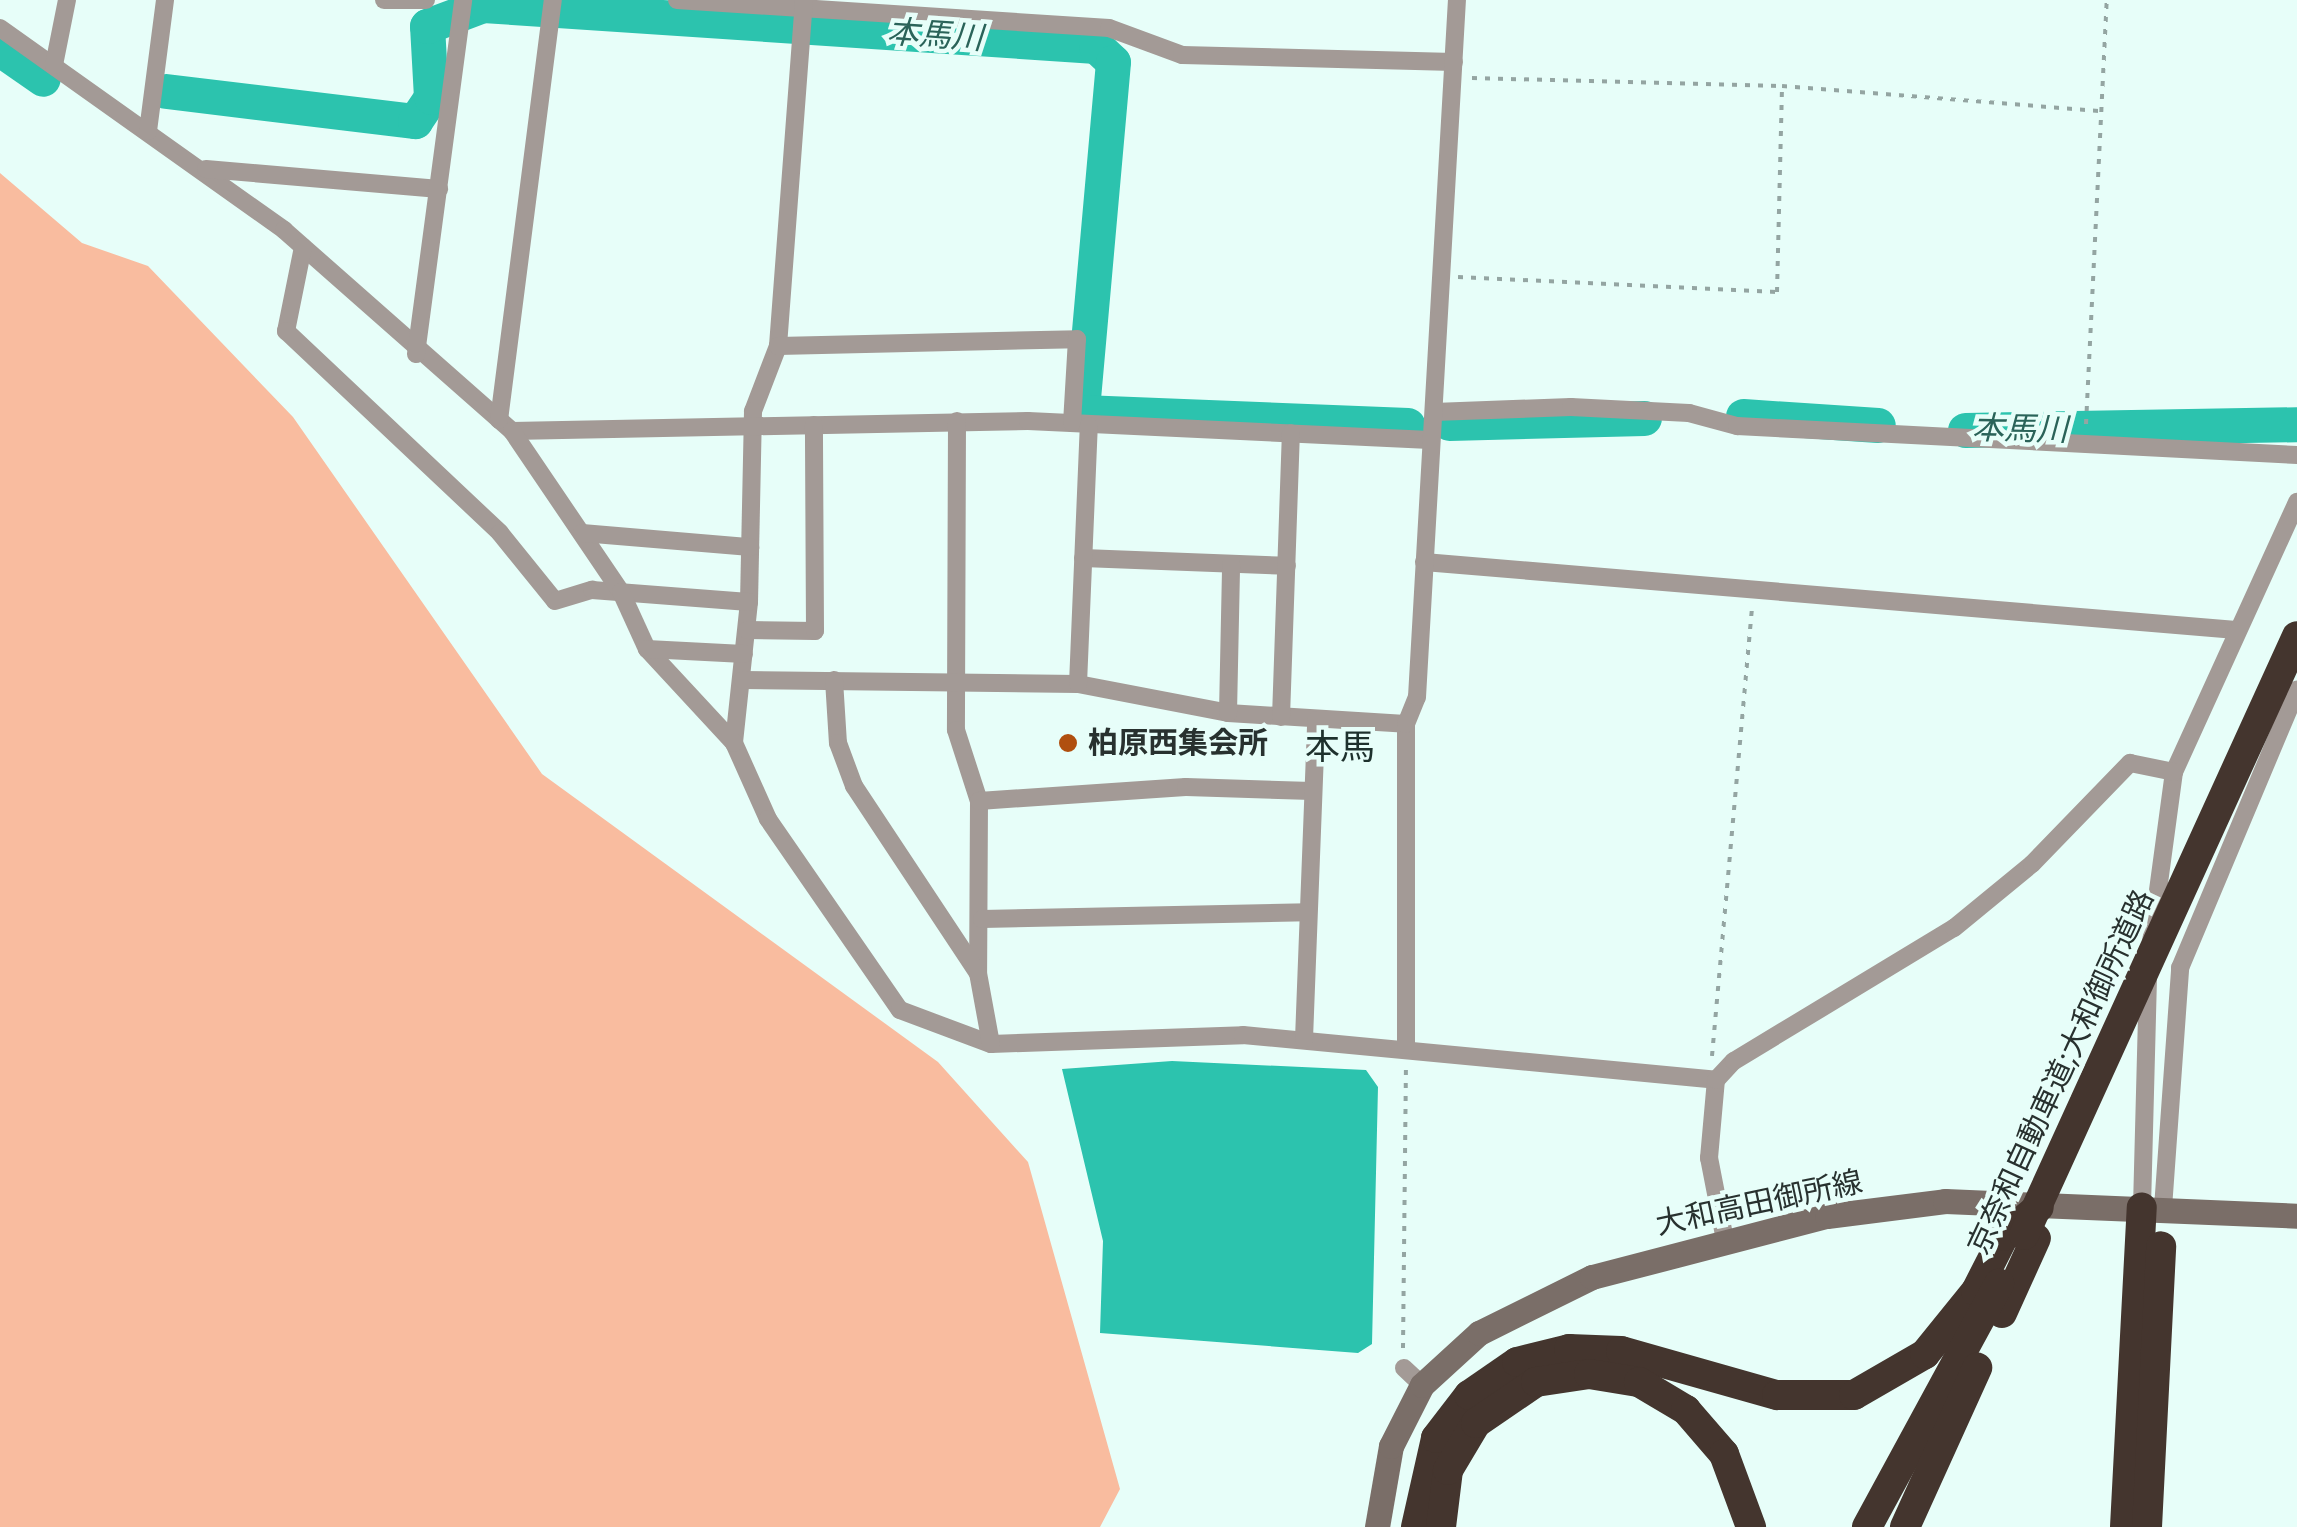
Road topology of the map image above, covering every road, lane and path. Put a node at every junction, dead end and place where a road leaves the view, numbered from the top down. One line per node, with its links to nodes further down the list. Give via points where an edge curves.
1 (68, 0): 12 (street)
2 (165, 0): 16 (street)
3 (384, 0): 4 (street)
4 (426, 0)
5 (677, 0): 10 (street)
6 (1457, 0): 13 (street)
7 (2107, 0): 15 (path)
8 (463, 2): 18 (street)
9 (552, 9): 27 (street)
10 (803, 10): 13 (street, via 1109,28 1182,55); 21 (street)
11 (0, 28): 12 (street)
12 (54, 65): 16 (street)
13 (1453, 70): 14 (path); 20 (street)
14 (1782, 86): 15 (path); 20 (path, via 1777,292)
15 (2102, 111): 24 (path)
16 (148, 131): 17 (street)
17 (202, 169): 18 (street); 19 (street)
18 (439, 190): 22 (street)
19 (303, 247): 22 (street); 40 (street, via 286,331 500,533 555,601)
20 (1440, 276): 28 (street)
21 (778, 346): 25 (street, via 1077,339); 29 (street)
22 (416, 354): 27 (street)
23 (957, 422): 25 (street); 26 (street); 49 (street)
24 (2086, 422)
25 (1080, 424): 30 (street); 35 (street)
26 (814, 425): 29 (street); 42 (street, via 815,631)
27 (506, 426): 29 (street); 33 (street)
28 (1429, 426): 30 (street); 31 (street, via 1570,406 1689,413 1737,426); 36 (street)
29 (753, 427): 34 (street)
30 (1292, 433): 38 (street)
31 (2297, 455)
32 (2297, 502): 43 (street)
33 (582, 533): 34 (street); 40 (street)
34 (750, 547): 41 (street)
35 (1083, 558): 37 (street); 50 (street)
36 (1424, 562): 39 (street); 55 (street, via 1417,697)
37 (1232, 564): 38 (street); 52 (street)
38 (1287, 566): 53 (street)
39 (1754, 586): 43 (street); 66 (path)
40 (621, 592): 41 (street); 45 (street)
41 (749, 602): 42 (street)
42 (746, 630): 46 (street)
43 (2236, 630): 57 (street)
44 (2297, 636): 67 (highway, 京奈和自動車道;大和御所道路, bridge)
45 (647, 649): 46 (street); 56 (street)
46 (744, 654): 47 (street)
47 (743, 680): 48 (street); 56 (street)
48 (834, 680): 49 (street); 62 (street, via 838,743 854,786)
49 (956, 682): 50 (street); 59 (street, via 956,730)
50 (1078, 684): 52 (street)
51 (2297, 690): 68 (street, via 2180,968)
52 (1228, 713): 53 (street)
53 (1281, 717): 54 (street)
54 (1316, 720): 55 (street); 58 (street)
55 (1406, 724): 65 (street)
56 (734, 743): 64 (street, via 768,819 900,1010)
57 (2174, 772): 66 (street, via 2130,763 2032,864 1954,928); 68 (street, via 2152,912)
58 (1312, 791): 59 (street, via 1186,787); 60 (street)
59 (979, 800): 61 (street)
60 (1307, 912): 61 (street); 63 (street)
61 (982, 919): 62 (street)
62 (978, 974): 64 (street)
63 (1304, 1039): 64 (street, via 1186,1033); 65 (street)
64 (991, 1044)
65 (1406, 1047): 66 (street); 72 (path)
66 (1716, 1080): 71 (street, via 1709,1158)
67 (2086, 1108): 70 (highway, bridge); 70 (highway, 京奈和自動車道;大和御所道路, bridge)
68 (2152, 1208): 69 (main road, 大和高田御所線); 71 (main road, 大和高田御所線, via 1944,1201); 79 (highway); 80 (highway)
69 (2297, 1216)
70 (2021, 1236): 74 (highway, via 1926,1354 1854,1395 1776,1395 1621,1351 1569,1349 1518,1362 1469,1395 1436,1438); 77 (highway, 京奈和自動車道;大和御所道路); 78 (highway)
71 (1725, 1240): 72 (main road, 大和高田御所線, via 1524,1304)
72 (1413, 1376): 73 (main road, 大和高田御所線, via 1390,1446)
73 (1377, 1527)
74 (1416, 1527)
75 (1440, 1527): 76 (highway, via 1448,1470 1476,1423 1536,1382 1589,1374 1639,1382 1686,1410 1724,1454)
76 (1751, 1527)
77 (1867, 1527)
78 (1905, 1527)
79 (2125, 1527)
80 (2147, 1527)

